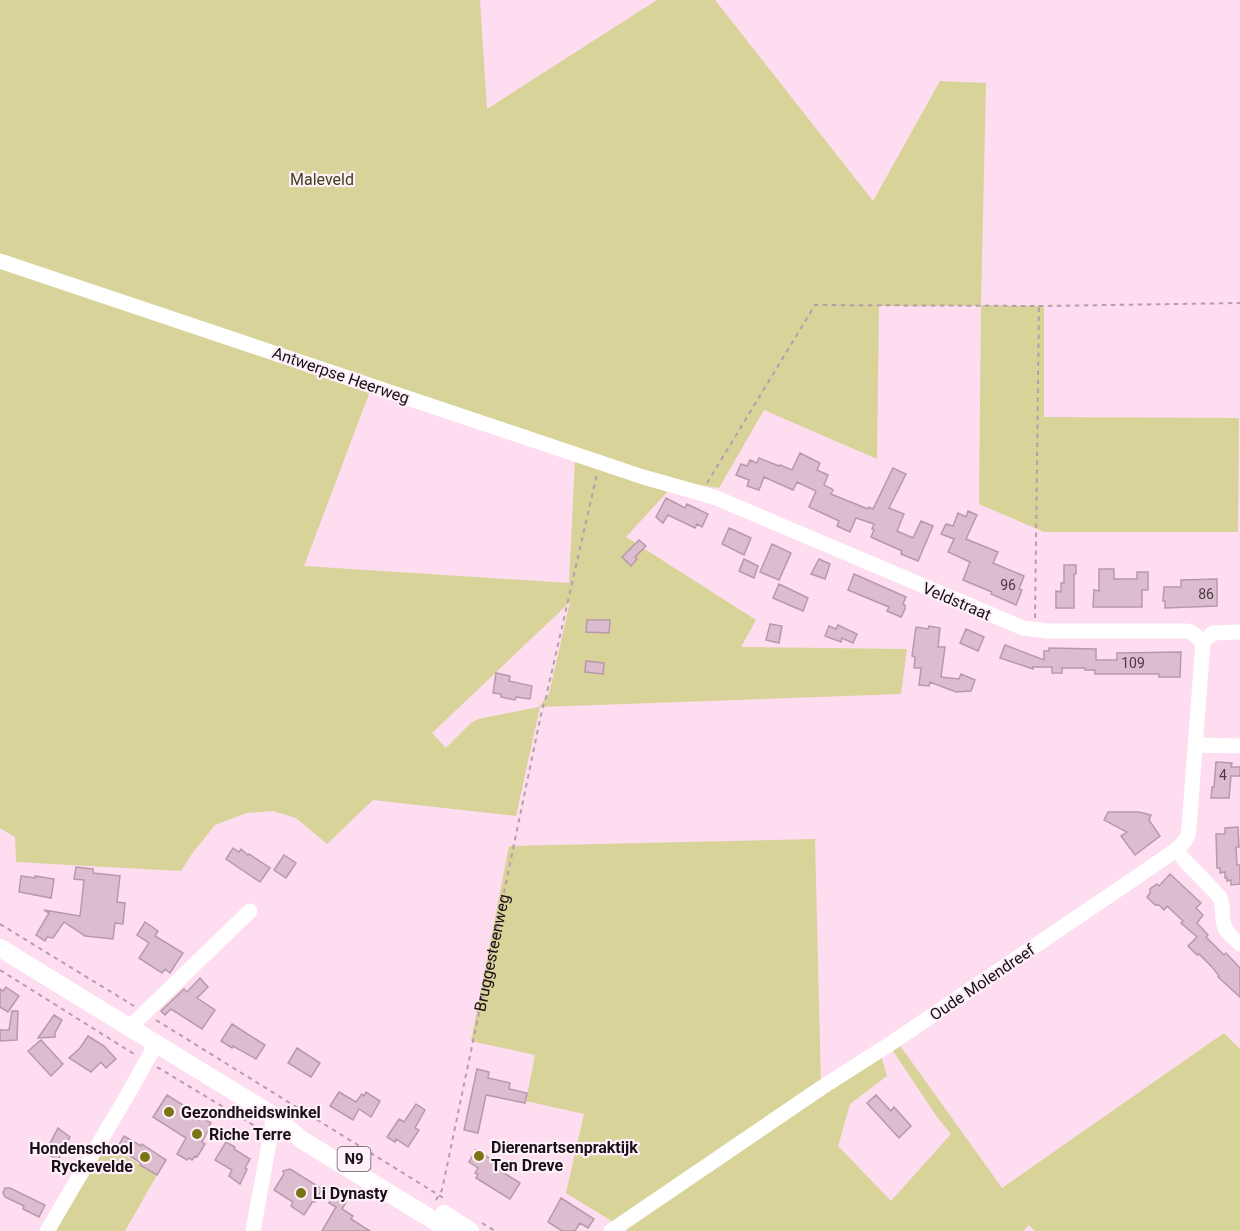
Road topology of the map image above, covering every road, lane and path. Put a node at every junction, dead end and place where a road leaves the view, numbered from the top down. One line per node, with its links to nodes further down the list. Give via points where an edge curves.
1 (0, 261): 4 (street, Antwerpse Heerweg)
2 (1240, 303): 3 (path)
3 (1039, 306): 6 (path, via 814,305); 7 (path)
4 (600, 463): 5 (street, Antwerpse Heerweg); 19 (path, Bruggesteenweg, via 527,779 442,1191)
5 (683, 488): 6 (street, Veldstraat)
6 (700, 493): 7 (street, Veldstraat, via 1004,621)
7 (1035, 630): 9 (street, Veldstraat, via 1186,631)
8 (1240, 632): 9 (street, via 1214,633)
9 (1203, 642): 10 (street, Oude Molendreef)
10 (1196, 745): 11 (street); 12 (street, Oude Molendreef, via 1188,835)
11 (1240, 746)
12 (1176, 849): 14 (street, via 1220,897 1226,930); 24 (street, Oude Molendreef)
13 (249, 911): 16 (street)
14 (1240, 944)
15 (0, 948): 16 (main road, N9)
16 (127, 1025): 17 (main road, N9)
17 (156, 1044): 18 (main road, N9); 21 (street)
18 (279, 1108): 19 (path); 19 (main road, N9, via 291,1120); 22 (street)
19 (442, 1215): 20 (main road, N9)
20 (473, 1225): 23 (path)
21 (47, 1231)
22 (253, 1231)
23 (495, 1231)
24 (611, 1231)

